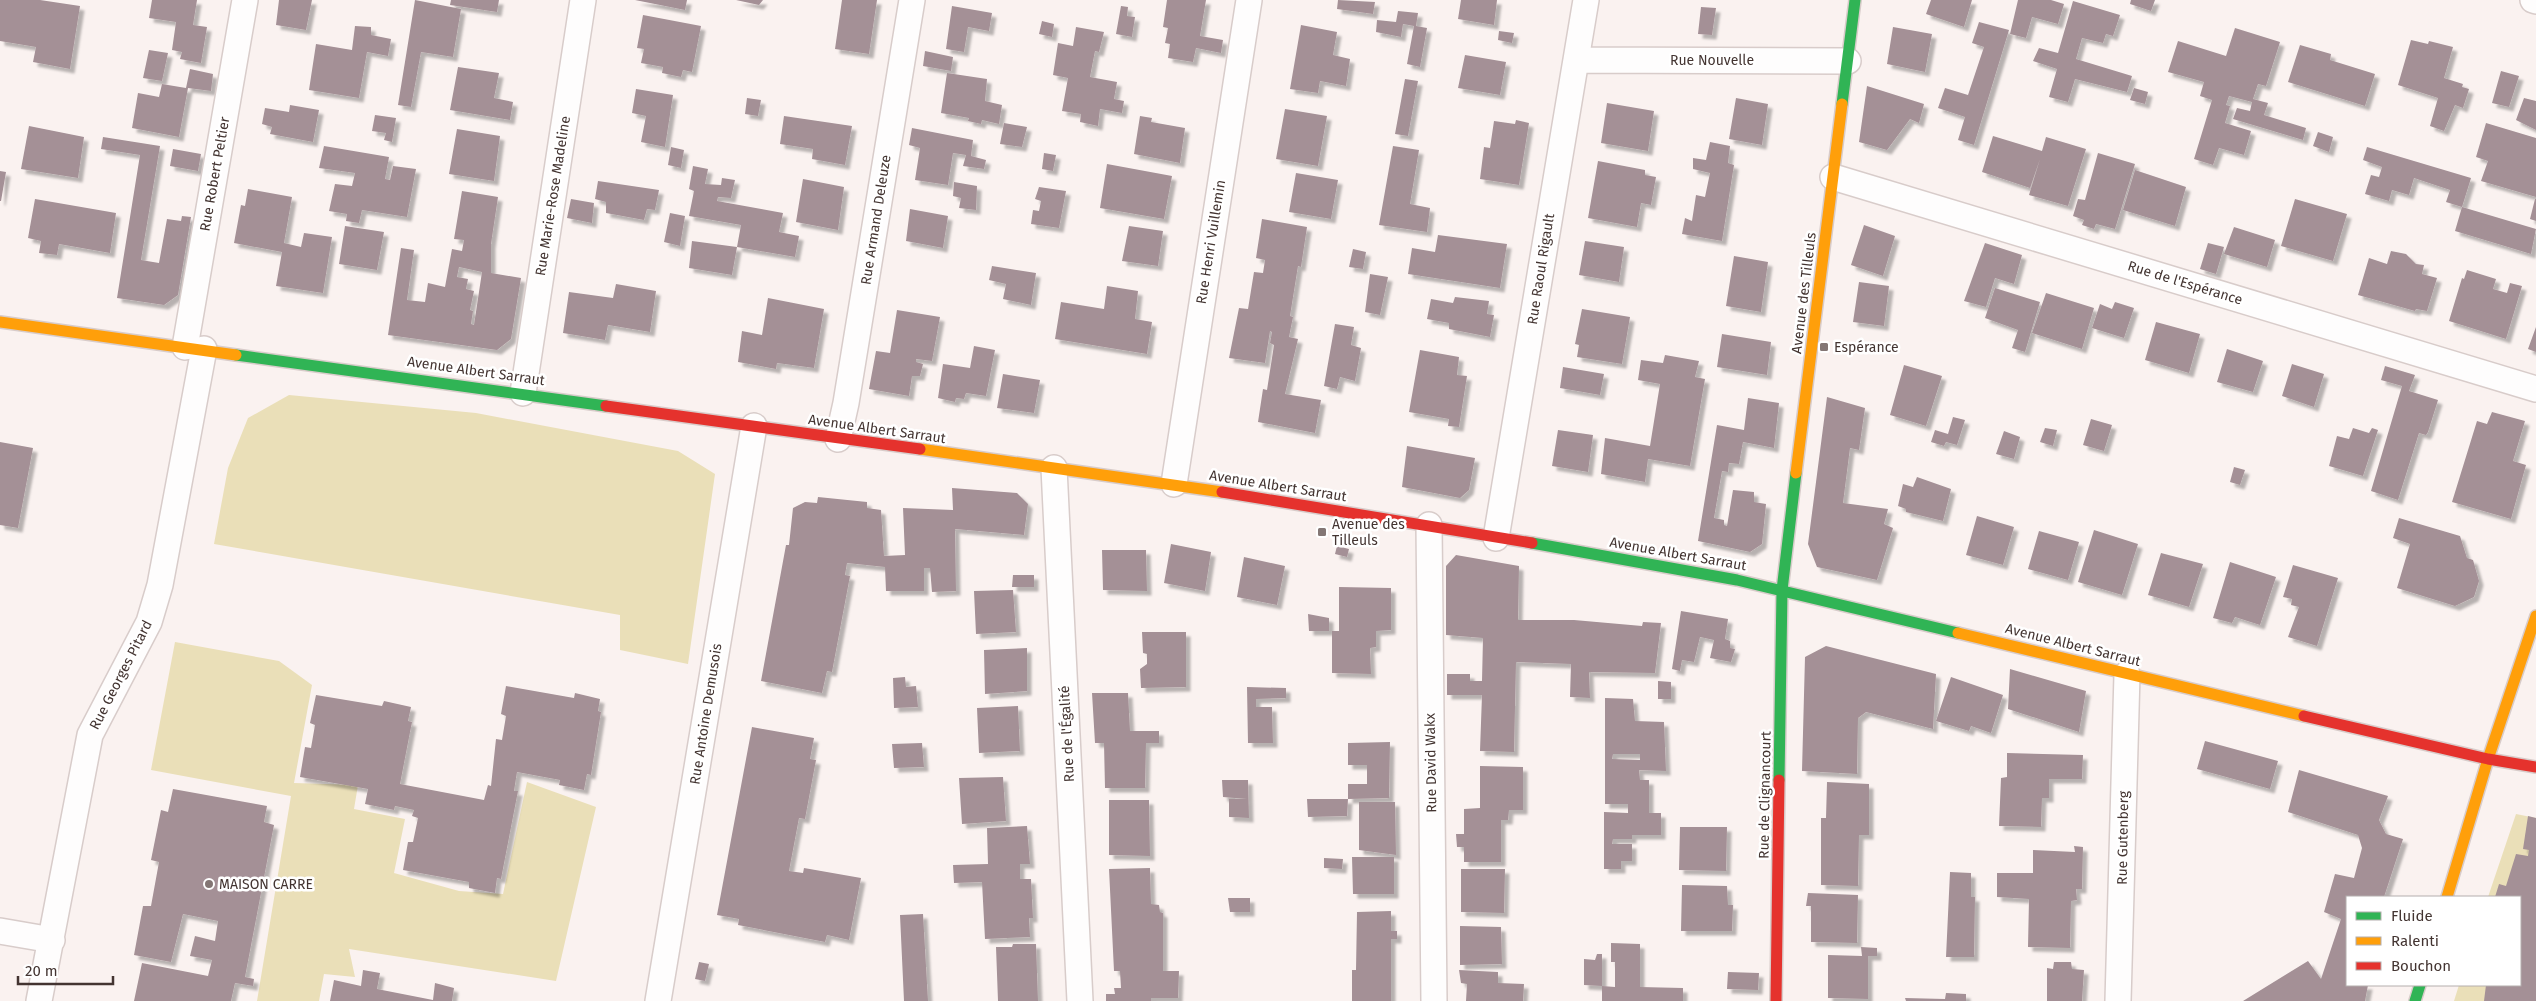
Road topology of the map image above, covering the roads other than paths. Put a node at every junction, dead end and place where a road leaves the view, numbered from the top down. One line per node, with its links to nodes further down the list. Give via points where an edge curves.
1 (245, 0): 11 (street, Rue Robert Peltier)
2 (583, 0): 13 (street, Rue Marie-Rose Madeline)
3 (912, 0): 15 (street, Rue Armand Deleuze)
4 (1249, 0): 17 (street, Rue Henri Vuillemin)
5 (1586, 0): 7 (street, Rue Raoul Rigault)
6 (1855, 0): 8 (street, Avenue des Tilleuls)
7 (1576, 60): 8 (street, Rue Nouvelle); 19 (street, Rue Raoul Rigault)
8 (1848, 61): 9 (street, Avenue des Tilleuls)
9 (1833, 176): 12 (street, Rue de l'Espérance); 20 (street, Avenue des Tilleuls)
10 (0, 322): 11 (street, Avenue Albert Sarraut)
11 (195, 348): 13 (street, Avenue Albert Sarraut); 27 (street, Rue Georges Pitard, via 160,585 149,622 90,735)
12 (2536, 389)
13 (523, 393): 14 (street, Avenue Albert Sarraut)
14 (754, 426): 15 (street, Avenue Albert Sarraut); 30 (street, Rue Antoine Demusois)
15 (838, 439): 16 (street, Avenue Albert Sarraut)
16 (1054, 468): 17 (street, Avenue Albert Sarraut); 31 (street, Rue de l'Égalité)
17 (1174, 484): 18 (street, Avenue Albert Sarraut)
18 (1429, 525): 19 (street, Avenue Albert Sarraut); 32 (street, Rue David Wakx)
19 (1496, 538): 20 (street, Avenue Albert Sarraut)
20 (1782, 590): 22 (street, Avenue Albert Sarraut); 33 (street, Rue de Clignancourt)
21 (2536, 616): 23 (street)
22 (2127, 674): 23 (street, Avenue Albert Sarraut); 34 (street, Rue Gutenberg)
23 (2488, 759): 24 (street, Avenue Albert Sarraut); 25 (street)
24 (2536, 767)
25 (2447, 896)
26 (0, 931): 27 (street)
27 (52, 940): 29 (street, Rue Georges Pitard)
28 (2420, 986): 35 (street)
29 (39, 1001)
30 (658, 1001)
31 (1080, 1001)
32 (1434, 1001)
33 (1776, 1001)
34 (2118, 1001)
35 (2415, 1001)

